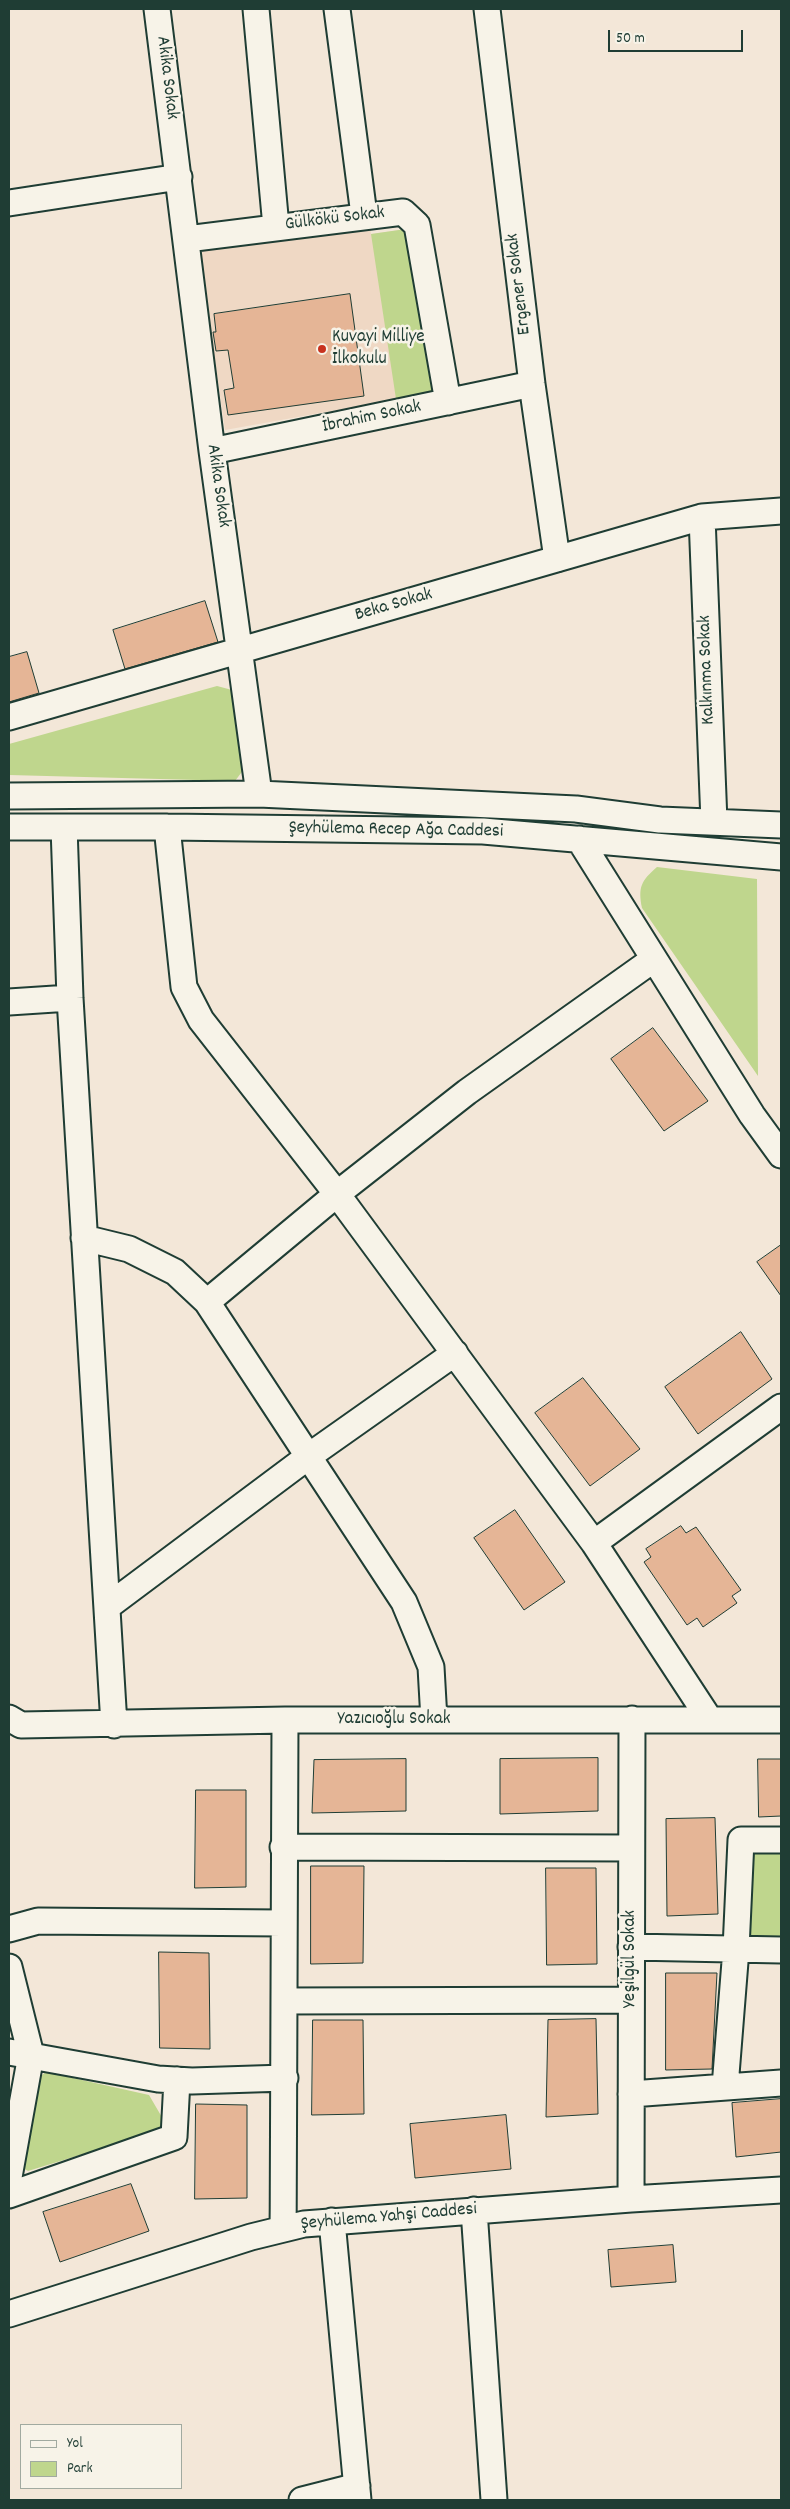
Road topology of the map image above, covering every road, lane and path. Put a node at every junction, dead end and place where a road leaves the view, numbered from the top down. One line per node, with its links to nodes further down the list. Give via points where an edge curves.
1 (157, 9): 5 (street, Akika Sokak)
2 (256, 9): 8 (street)
3 (337, 9): 7 (street)
4 (487, 9): 10 (street, Ergener Sokak)
5 (179, 177): 6 (street); 9 (street, Akika Sokak)
6 (9, 204)
7 (364, 216): 8 (street, Gülkökü Sokak); 11 (street, Gülkökü Sokak, via 402,212 418,225)
8 (276, 227): 9 (street, Gülkökü Sokak)
9 (188, 239): 12 (street, Akika Sokak)
10 (532, 384): 11 (street, İbrahim Sokak); 15 (street, Ergener Sokak)
11 (448, 402): 12 (street, İbrahim Sokak)
12 (212, 451): 16 (street, Akika Sokak)
13 (781, 511): 14 (street, Beka Sokak)
14 (702, 517): 15 (street, Beka Sokak); 20 (street, Kalkınma Sokak)
15 (557, 559): 16 (street, Beka Sokak)
16 (240, 650): 17 (street, Beka Sokak); 18 (street, Akika Sokak)
17 (9, 716)
18 (259, 794): 19 (street, Şeyhülema Recep Ağa Caddesi); 20 (street, Şeyhülema Recep Ağa Caddesi, via 576,809 660,820)
19 (9, 796)
20 (714, 822): 21 (street, Şeyhülema Recep Ağa Caddesi)
21 (781, 825)
22 (64, 826): 23 (street, Şeyhülema Recep Ağa Caddesi); 24 (street, Şeyhülema Recep Ağa Caddesi); 28 (street)
23 (167, 826): 25 (street, Şeyhülema Recep Ağa Caddesi, via 483,831); 31 (street, via 184,987 201,1020)
24 (9, 827)
25 (579, 838): 26 (street, Şeyhülema Recep Ağa Caddesi); 27 (street)
26 (781, 857)
27 (654, 959): 30 (street, via 752,1115); 31 (street, via 467,1092)
28 (70, 998): 29 (street); 32 (street)
29 (9, 1002)
30 (781, 1155)
31 (337, 1194): 33 (street); 34 (street)
32 (84, 1238): 33 (street, via 129,1249 175,1272); 38 (street)
33 (208, 1302): 36 (street)
34 (455, 1353): 36 (street); 37 (street)
35 (781, 1406): 37 (street)
36 (308, 1456): 38 (street); 42 (street, via 404,1602 431,1666)
37 (594, 1542): 43 (street)
38 (107, 1607): 45 (street)
39 (9, 1718): 45 (street, Yazıcıoğlu Sokak, via 21,1725)
40 (632, 1719): 42 (street, Yazıcıoğlu Sokak); 43 (street, Yazıcıoğlu Sokak); 48 (street, Yeşilgül Sokak)
41 (285, 1720): 42 (street, Yazıcıoğlu Sokak); 45 (street, Yazıcıoğlu Sokak); 47 (street)
42 (434, 1720)
43 (710, 1720): 44 (street, Yazıcıoğlu Sokak)
44 (781, 1720)
45 (114, 1725)
46 (781, 1840): 52 (street, via 741,1840)
47 (283, 1847): 48 (street); 49 (street)
48 (631, 1848): 51 (street, Yeşilgül Sokak)
49 (282, 1923): 50 (street, via 38,1921); 55 (street)
50 (9, 1929)
51 (631, 1947): 52 (street); 56 (street, Yeşilgül Sokak)
52 (736, 1949): 53 (street); 61 (street)
53 (781, 1950)
54 (9, 1967): 57 (street)
55 (284, 2000): 56 (street); 58 (street)
56 (631, 2000): 62 (street, Yeşilgül Sokak)
57 (20, 2054): 59 (street); 63 (street)
58 (285, 2078): 59 (street); 69 (street)
59 (177, 2080): 65 (street, via 174,2137)
60 (781, 2083): 61 (street)
61 (725, 2087): 62 (street)
62 (631, 2094): 66 (street, Yeşilgül Sokak)
63 (9, 2177)
64 (781, 2190): 66 (street, Şeyhülema Yahşi Caddesi)
65 (9, 2195)
66 (631, 2199): 67 (street, Şeyhülema Yahşi Caddesi)
67 (474, 2210): 68 (street, Şeyhülema Yahşi Caddesi); 73 (street)
68 (332, 2221): 69 (street, Şeyhülema Yahşi Caddesi); 71 (street)
69 (283, 2228): 70 (street, Şeyhülema Yahşi Caddesi)
70 (9, 2314)
71 (357, 2493): 72 (street)
72 (302, 2500)
73 (494, 2500)

